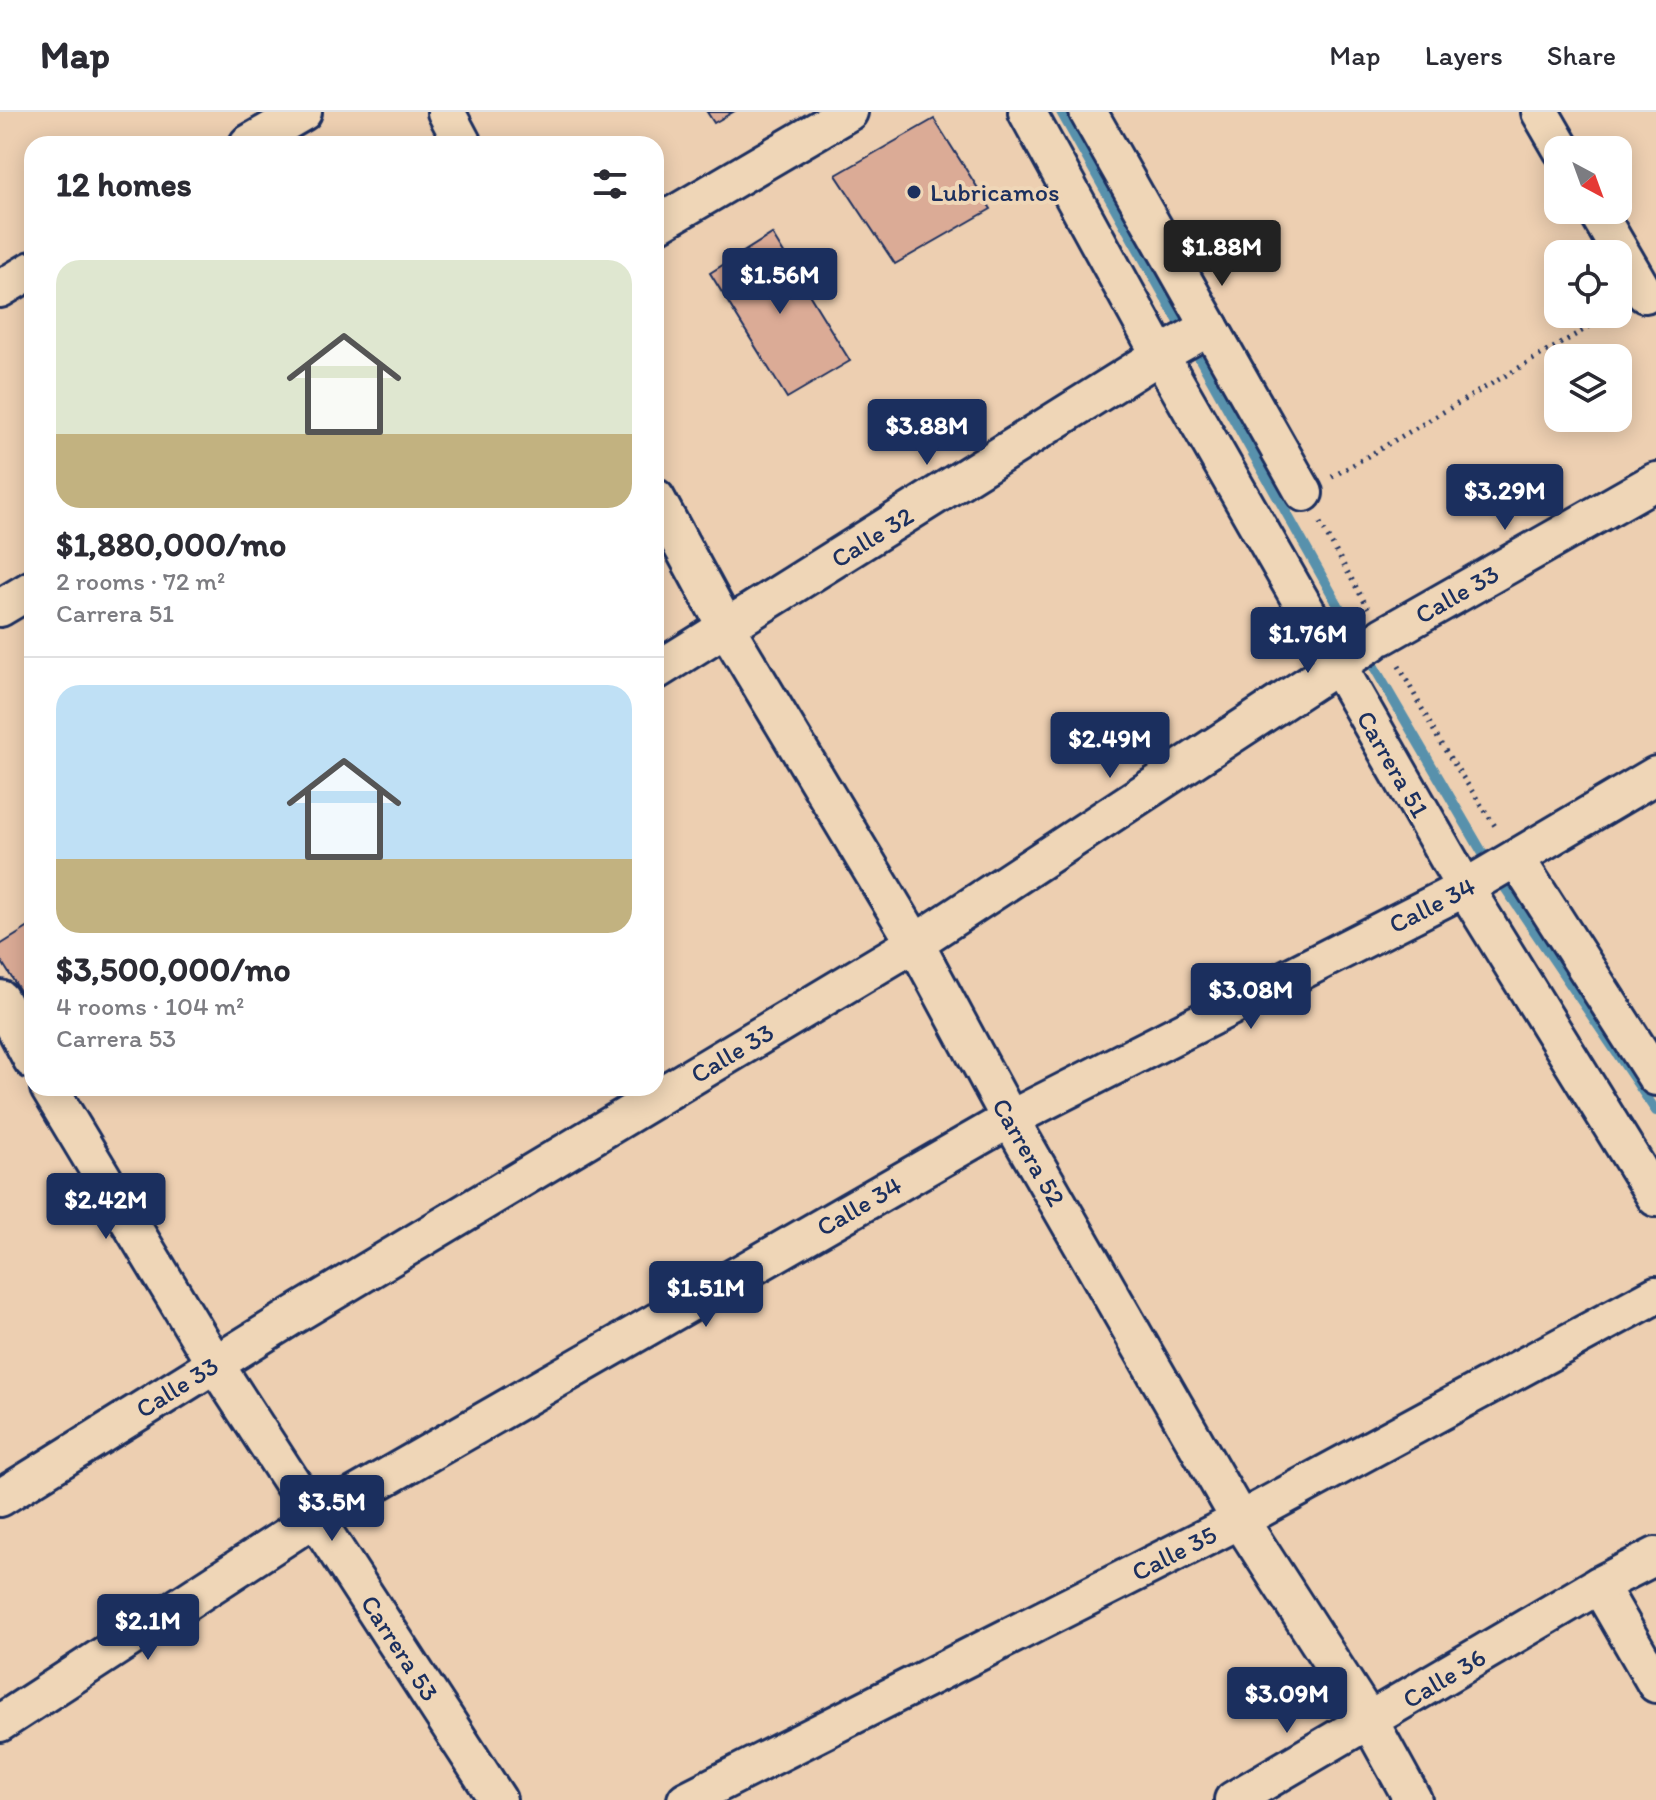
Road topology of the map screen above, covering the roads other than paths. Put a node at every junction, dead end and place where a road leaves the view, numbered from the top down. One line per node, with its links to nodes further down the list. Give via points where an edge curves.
1 (303, 112): 7 (street)
2 (446, 112): 8 (street)
3 (849, 112): 10 (street)
4 (1027, 112): 15 (street, Carrera 51)
5 (1088, 112): 15 (street, Carrera 51)
6 (1540, 112): 9 (street)
7 (262, 136)
8 (459, 136)
9 (1554, 136)
10 (664, 220)
11 (1604, 224): 14 (street)
12 (24, 275): 13 (street)
13 (0, 289)
14 (1645, 294)
15 (1186, 341): 17 (street, Carrera 51); 21 (street, Calle 32); 22 (street, Carrera 51)
16 (1656, 481): 22 (street, Calle 33)
17 (1304, 493)
18 (664, 513): 21 (street, Carrera 52)
19 (24, 594): 20 (street)
20 (0, 608)
21 (727, 629): 23 (street, Calle 32); 26 (street, Carrera 52)
22 (1361, 651): 25 (street, Carrera 51); 26 (street, Calle 33)
23 (664, 666)
24 (1656, 775): 25 (street, Calle 34)
25 (1492, 874): 29 (street); 33 (street, Calle 34); 34 (street, Carrera 51)
26 (915, 943): 30 (street, Calle 33); 33 (street, Carrera 52)
27 (0, 999): 28 (street)
28 (22, 1054)
29 (1656, 1077)
30 (664, 1094)
31 (54, 1096): 36 (street, Carrera 53)
32 (661, 1096): 36 (street, Calle 33)
33 (1010, 1119): 38 (street, Calle 34); 39 (street, Carrera 52)
34 (1656, 1198)
35 (1656, 1295): 39 (street, Calle 35)
36 (215, 1364): 37 (street, Calle 33); 38 (street, Carrera 53)
37 (0, 1498)
38 (315, 1518): 44 (street, Calle 34); 45 (street, Carrera 53)
39 (1240, 1520): 43 (street, Carrera 52); 46 (street, Calle 35)
40 (1656, 1556): 41 (street, Calle 36)
41 (1599, 1585): 42 (street); 43 (street, Calle 36)
42 (1656, 1684)
43 (1370, 1722): 47 (street, Calle 36); 48 (street, Carrera 52)
44 (0, 1723)
45 (498, 1800)
46 (686, 1800)
47 (1233, 1800)
48 (1413, 1800)

